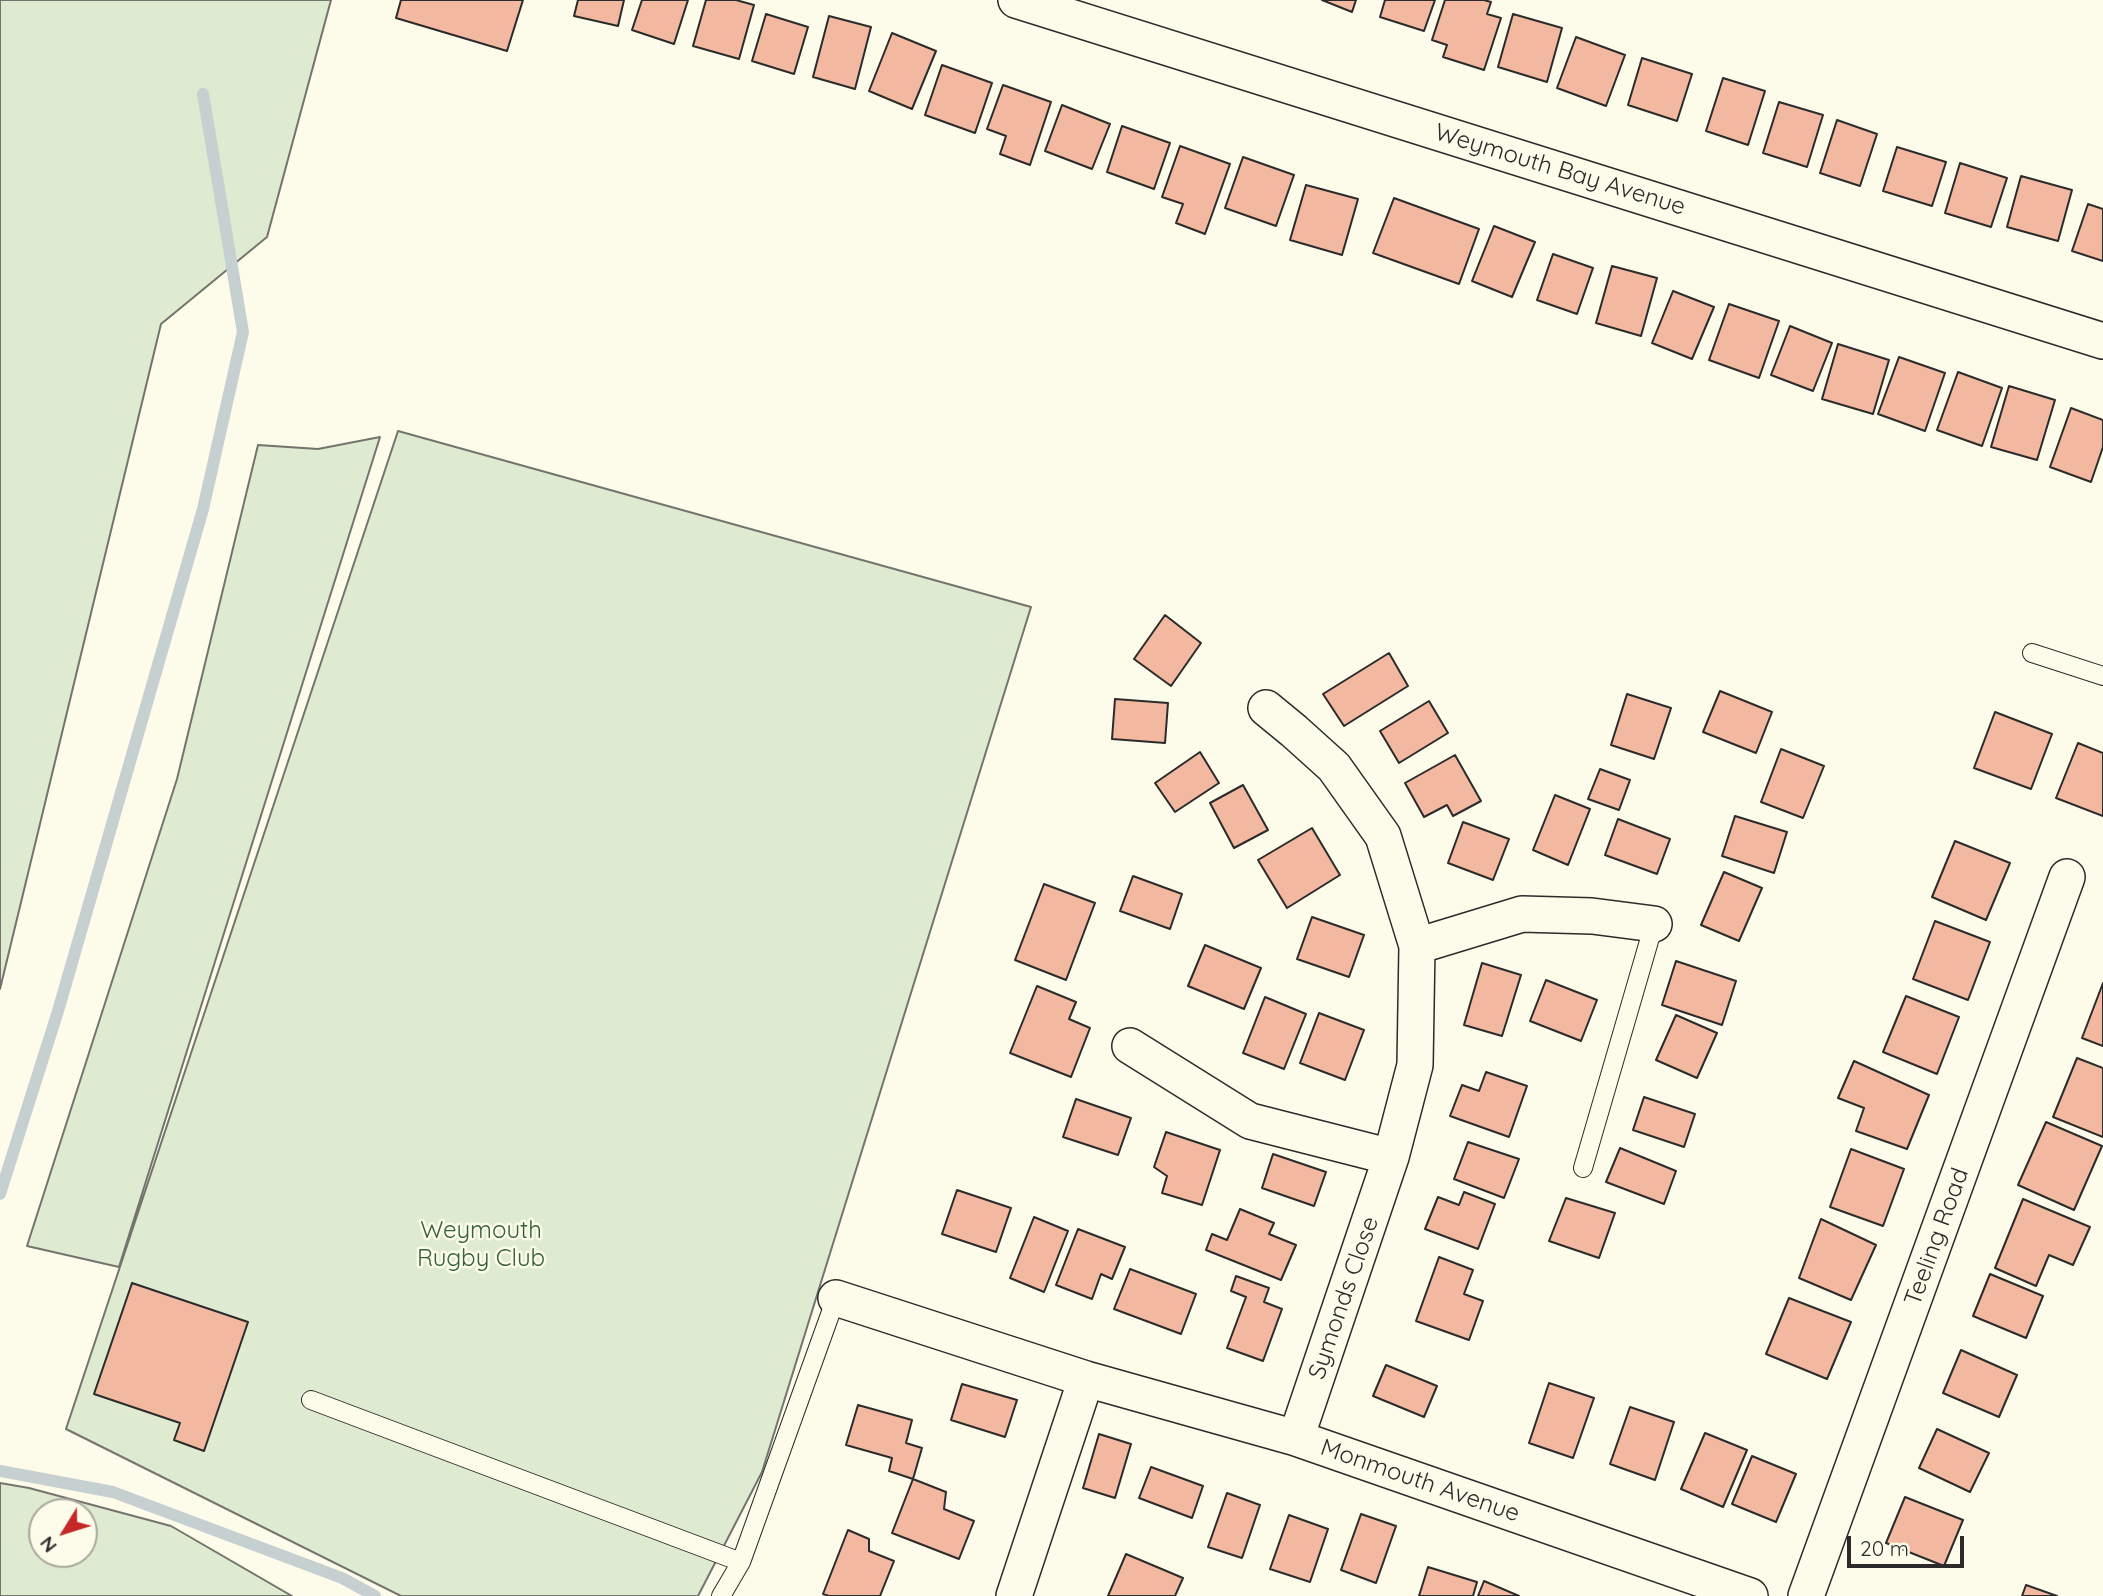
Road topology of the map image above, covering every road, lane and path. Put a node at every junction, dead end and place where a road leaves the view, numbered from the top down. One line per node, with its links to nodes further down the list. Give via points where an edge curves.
1 (1016, 0): 2 (street, Weymouth Bay Avenue)
2 (2103, 341)
3 (2032, 653): 4 (lane)
4 (2103, 676)
5 (1266, 708): 8 (street, Symonds Close, via 1334,767 1383,836)
6 (2067, 877): 20 (street, Teeling Road)
7 (1654, 924): 8 (street, via 1522,914); 11 (lane)
8 (1417, 946): 10 (street, Symonds Close, via 1415,1065)
9 (1130, 1045): 10 (street, via 1250,1121)
10 (1391, 1157): 15 (street, Symonds Close)
11 (1583, 1168)
12 (836, 1298): 13 (street, Monmouth Avenue); 16 (lane)
13 (1086, 1379): 15 (street, Monmouth Avenue); 18 (street)
14 (311, 1400): 16 (lane)
15 (1296, 1438): 19 (street, Monmouth Avenue)
16 (741, 1562): 17 (lane)
17 (721, 1596)
18 (1014, 1596)
19 (1749, 1596)
20 (1806, 1596)

